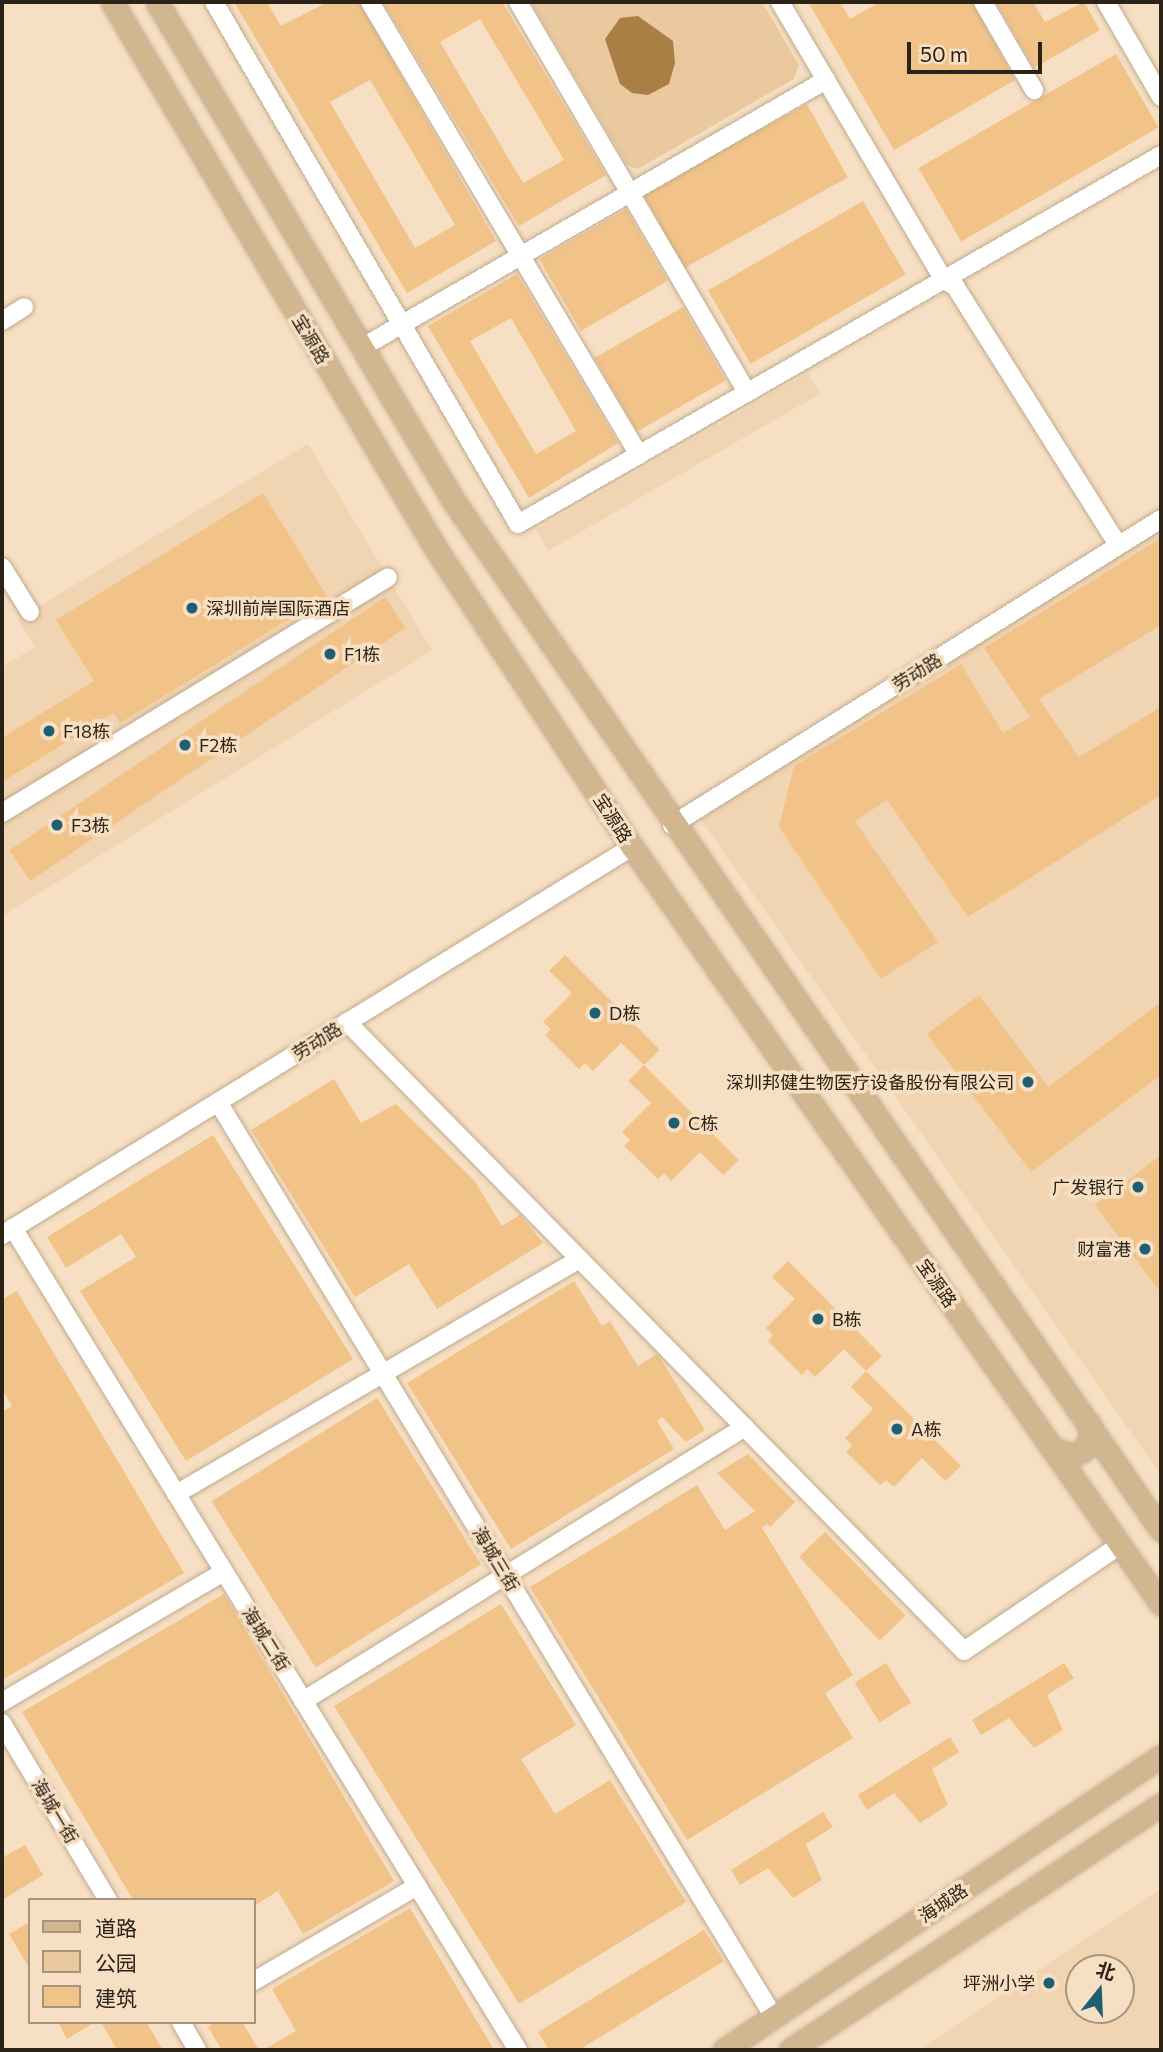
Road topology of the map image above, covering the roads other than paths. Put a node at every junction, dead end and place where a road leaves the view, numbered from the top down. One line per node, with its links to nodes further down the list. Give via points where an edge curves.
1 (112, 2): 29 (main road, 宝源路, via 436,550)
2 (157, 2): 19 (main road)
3 (214, 2): 18 (street)
4 (369, 2): 14 (street)
5 (518, 2): 13 (street)
6 (780, 2): 9 (street)
7 (984, 2): 10 (street)
8 (1106, 2): 11 (street)
9 (826, 80): 13 (street); 15 (street)
10 (1034, 90)
11 (1161, 97)
12 (1161, 155): 15 (street)
13 (630, 194): 14 (street); 20 (street)
14 (521, 256): 18 (street); 21 (street)
15 (944, 280): 20 (street); 23 (street, via 955,286)
16 (24, 307): 17 (street)
17 (2, 321)
18 (402, 325): 19 (street); 21 (street, via 518,524)
19 (361, 348): 28 (main road, via 453,500)
20 (747, 393): 21 (street)
21 (639, 455)
22 (1161, 519): 23 (street, 劳动路)
23 (1118, 545): 28 (street, 劳动路)
24 (2, 567): 26 (street)
25 (387, 577): 27 (street)
26 (30, 612)
27 (2, 813)
28 (672, 825): 35 (main road)
29 (632, 847): 30 (street, 劳动路); 37 (main road, 宝源路)
30 (347, 1022): 31 (street, 劳动路); 33 (street)
31 (218, 1101): 32 (street, 劳动路); 34 (street, 海城三街)
32 (7, 1231): 38 (street, 海城二街)
33 (579, 1259): 34 (street); 36 (street)
34 (383, 1373): 38 (street); 42 (street, 海城三街)
35 (1089, 1423): 37 (main road, via 1091,1436 1084,1450 1071,1456); 39 (main road)
36 (745, 1427): 40 (street, via 964,1651); 42 (street)
37 (1051, 1447): 40 (main road, 宝源路)
38 (176, 1494): 41 (street, 海城二街)
39 (1161, 1530)
40 (1120, 1545): 43 (main road, 宝源路)
41 (224, 1572): 44 (street, 海城二街); 45 (street)
42 (506, 1576): 44 (street); 56 (street, 海城三街)
43 (1160, 1604)
44 (303, 1701): 53 (street, 海城二街)
45 (2, 1702)
46 (2, 1723): 54 (street, 海城一街)
47 (1161, 1740): 49 (main road)
48 (1161, 1756): 49 (main road, 海城路)
49 (1122, 1783): 56 (main road, 海城路)
50 (1161, 1804): 52 (main road)
51 (1161, 1810): 52 (main road)
52 (1138, 1819): 61 (main road)
53 (417, 1886): 55 (street); 59 (street, 海城二街)
54 (107, 1898)
55 (256, 1980)
56 (774, 2017): 60 (main road, 海城路)
57 (183, 2024): 58 (street)
58 (197, 2050)
59 (518, 2050)
60 (724, 2050)
61 (790, 2050)

